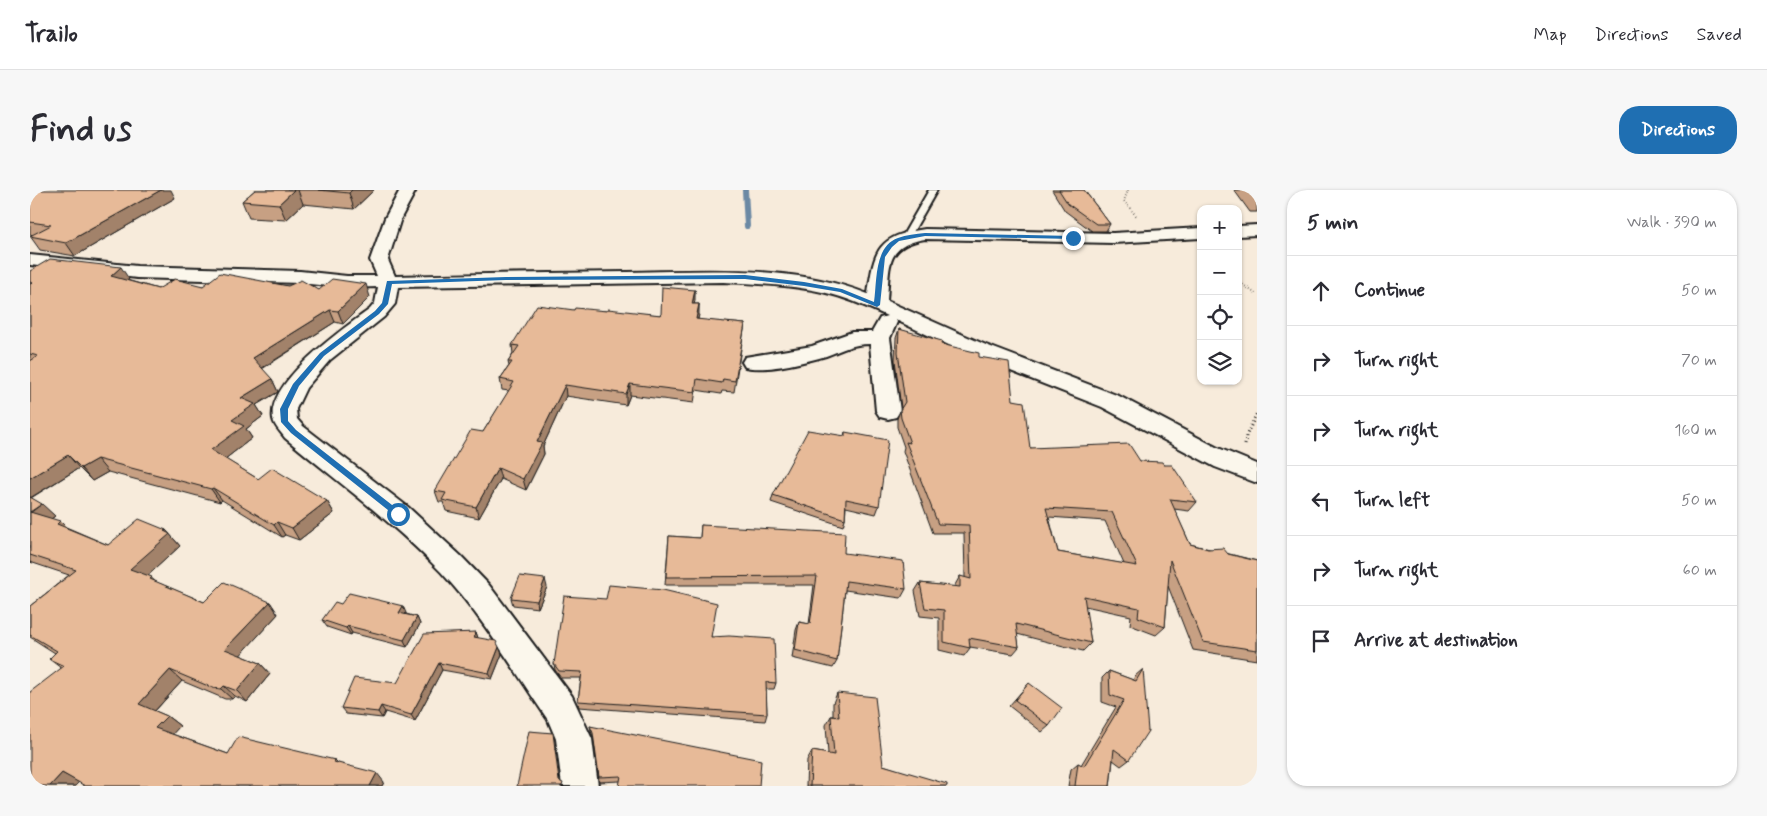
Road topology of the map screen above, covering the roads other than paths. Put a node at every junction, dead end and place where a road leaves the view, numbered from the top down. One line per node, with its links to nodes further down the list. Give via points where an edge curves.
1 (408, 190): 8 (street, via 393,218 378,260)
2 (933, 190): 6 (lane)
3 (1242, 230): 4 (street)
4 (1257, 230)
5 (1197, 233): 6 (street, via 1106,238 925,234)
6 (906, 237): 9 (street, via 890,246 883,257)
7 (30, 260): 8 (street, via 137,272)
8 (389, 282): 9 (street, via 745,277 842,291); 14 (street, via 385,304 332,346 296,385 284,409 285,422 398,514 478,594 560,708 574,739)
9 (884, 308): 10 (street); 13 (street, via 979,350 1099,396 1209,455)
10 (880, 338): 11 (street, via 852,338 818,351); 12 (street)
11 (754, 362)
12 (888, 411)
13 (1251, 472)
14 (580, 786)

